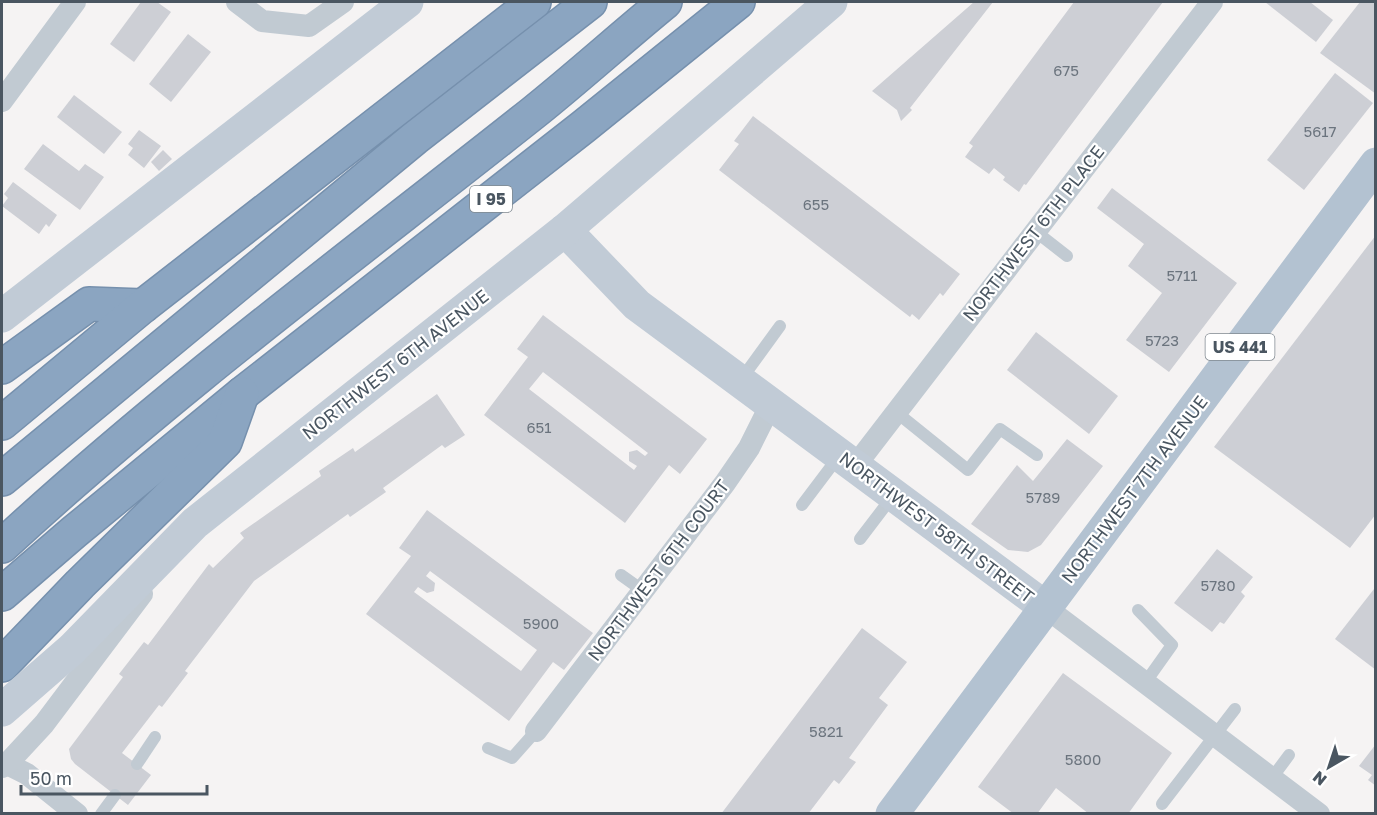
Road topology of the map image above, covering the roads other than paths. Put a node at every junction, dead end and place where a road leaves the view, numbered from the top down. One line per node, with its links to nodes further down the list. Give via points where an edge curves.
1 (75, 2): 11 (street)
2 (237, 2): 3 (street, via 262,21 309,26)
3 (344, 2)
4 (407, 2): 17 (main road)
5 (534, 2): 16 (highway)
6 (590, 2): 27 (highway, via 416,138)
7 (665, 2): 32 (highway, via 536,111 172,398)
8 (738, 2): 21 (highway, I 95)
9 (831, 2): 13 (main road, NORTHWEST 6TH AVENUE)
10 (1212, 2): 14 (street, NORTHWEST 6TH PLACE)
11 (2, 101)
12 (1376, 164): 36 (main road, NORTHWEST 7TH AVENUE / US 441)
13 (564, 230): 20 (main road, NORTHWEST 58TH STREET, via 637,305); 30 (main road, NORTHWEST 6TH AVENUE)
14 (1035, 231): 15 (lane); 23 (street, NORTHWEST 6TH PLACE)
15 (1067, 256)
16 (143, 306): 19 (highway, via 90,304); 24 (highway)
17 (2, 316)
18 (780, 326): 20 (lane)
19 (2, 367)
20 (740, 381): 22 (main road, NORTHWEST 58TH STREET)
21 (242, 394): 35 (highway, I 95); 38 (highway, via 225,442)
22 (771, 404): 26 (main road, NORTHWEST 58TH STREET); 34 (street, NORTHWEST 6TH COURT, via 749,448 725,483)
23 (896, 412): 25 (lane, via 968,470 1000,429); 26 (street, NORTHWEST 6TH PLACE)
24 (2, 423)
25 (1037, 455)
26 (848, 460): 28 (main road, NORTHWEST 58TH STREET); 29 (lane)
27 (2, 478)
28 (894, 495): 31 (lane); 36 (main road, NORTHWEST 58TH STREET)
29 (802, 505)
30 (195, 523): 40 (main road, via 72,649); 48 (street, NORTHWEST 6TH AVENUE, via 81,678)
31 (860, 539)
32 (2, 546)
33 (621, 575): 34 (lane)
34 (642, 590): 42 (street, NORTHWEST 6TH COURT)
35 (2, 594)
36 (1045, 607): 39 (street, NORTHWEST 58TH STREET); 54 (main road, NORTHWEST 7TH AVENUE / US 441)
37 (1138, 610): 39 (lane, via 1172,645)
38 (2, 666)
39 (1145, 683): 43 (street, NORTHWEST 58TH STREET)
40 (2, 710)
41 (1235, 710): 43 (lane)
42 (536, 731): 45 (lane, via 512,758)
43 (1216, 736): 49 (street, NORTHWEST 58TH STREET); 51 (lane)
44 (155, 738): 47 (lane)
45 (488, 748)
46 (1289, 755): 49 (lane)
47 (137, 764)
48 (4, 766): 52 (street, via 27,774)
49 (1272, 778): 55 (street, NORTHWEST 58TH STREET)
50 (115, 795): 53 (lane)
51 (1162, 804)
52 (76, 813)
53 (102, 813)
54 (892, 813)
55 (1319, 813)

